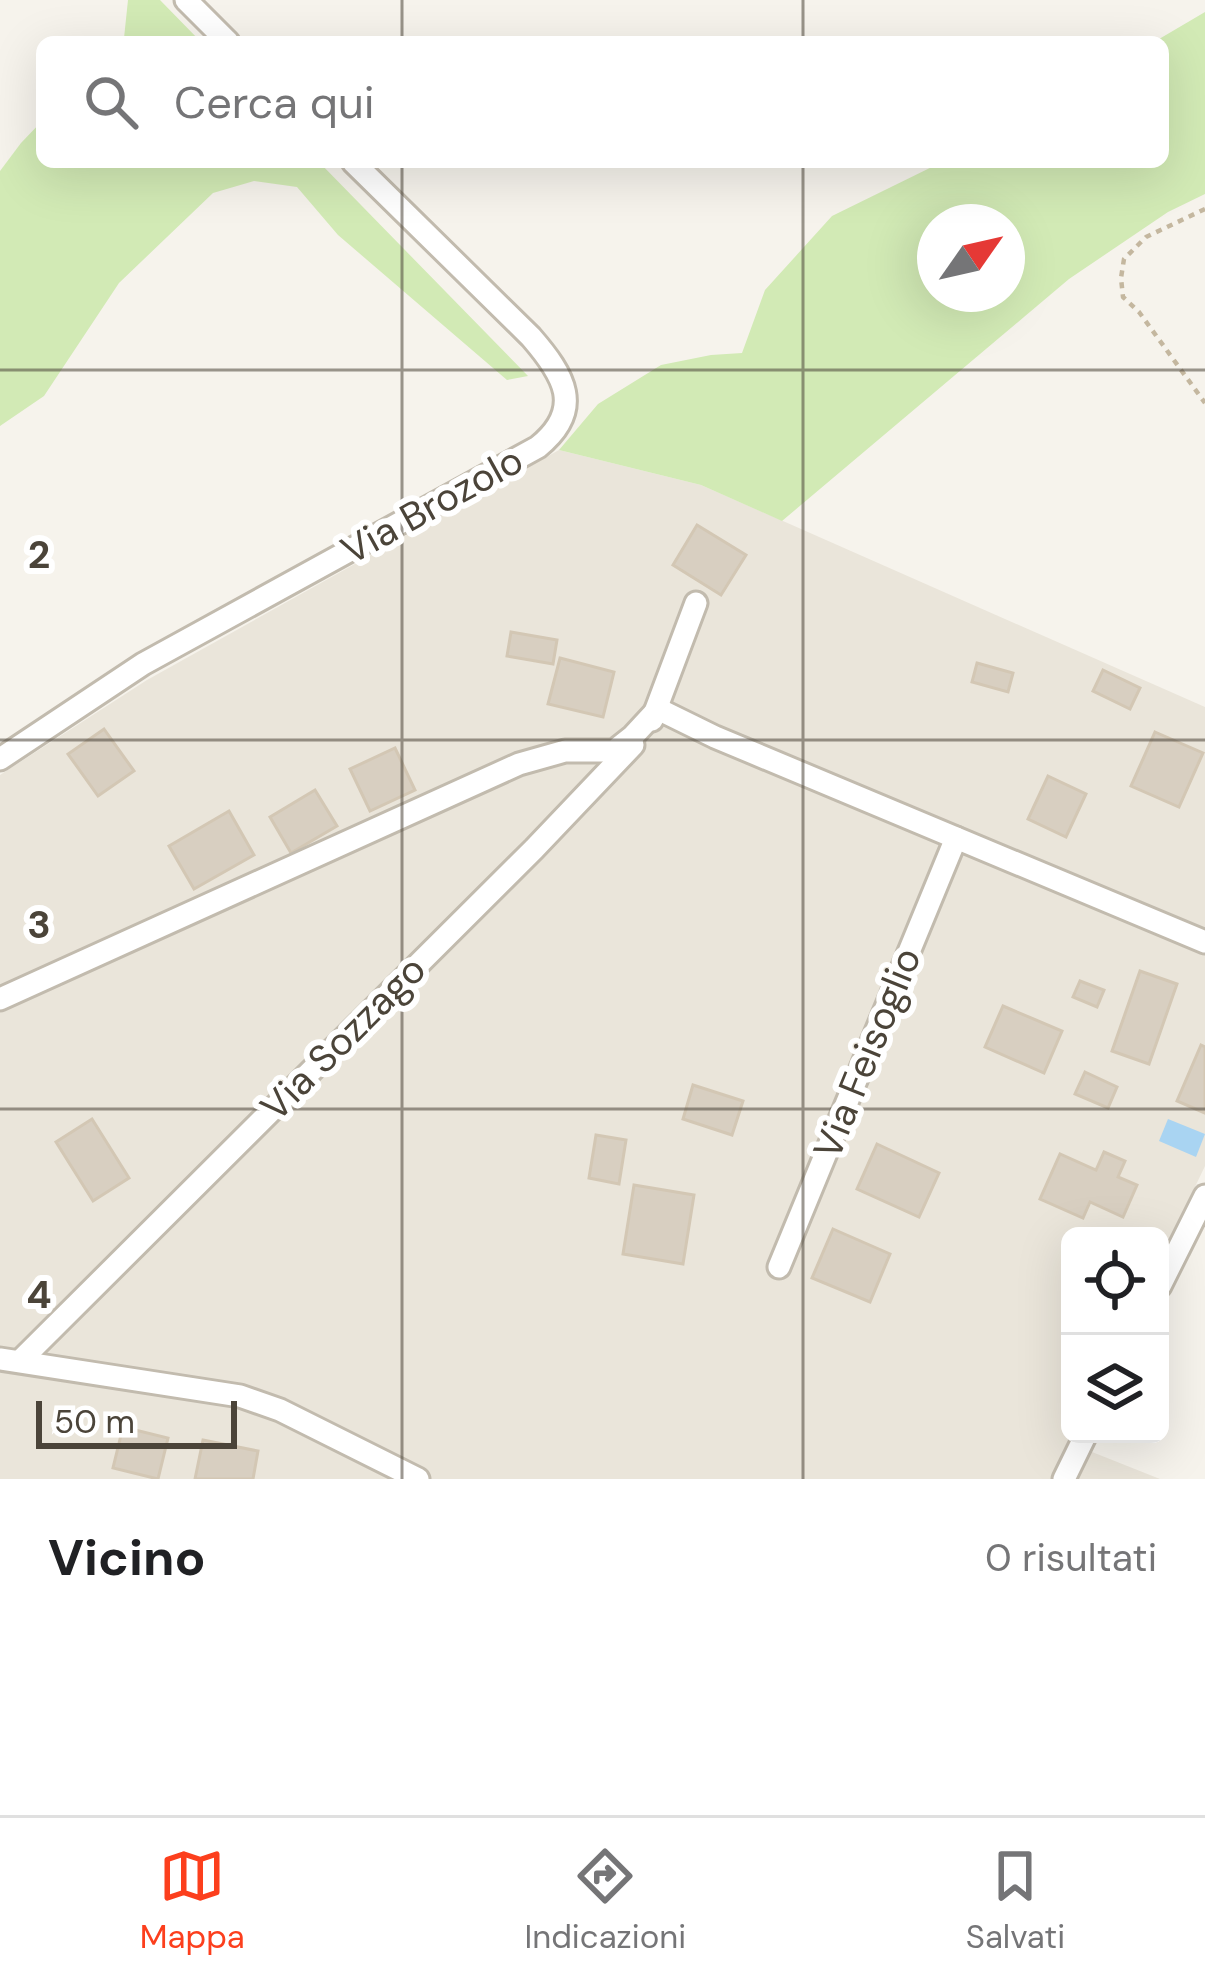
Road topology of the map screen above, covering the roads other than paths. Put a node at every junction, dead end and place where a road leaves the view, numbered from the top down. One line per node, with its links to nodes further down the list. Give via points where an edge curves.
1 (186, 0): 2 (street)
2 (222, 36)
3 (359, 168): 6 (street, Via Brozolo, via 555,364 566,398 558,428 538,447 143,664)
4 (696, 603): 5 (street, Via Sozzago)
5 (658, 709): 7 (street); 9 (street, Via Sozzago, via 614,751 565,751 519,764); 13 (street, Via Sozzago, via 534,849)
6 (0, 760)
7 (956, 838): 8 (street); 11 (street, Via Feisoglio)
8 (1205, 942)
9 (0, 1000)
10 (1205, 1196): 12 (street)
11 (779, 1267)
12 (1169, 1268)
13 (10, 1360): 15 (street, via 240,1396)
14 (1082, 1443): 16 (street)
15 (418, 1479)
16 (1064, 1479)

